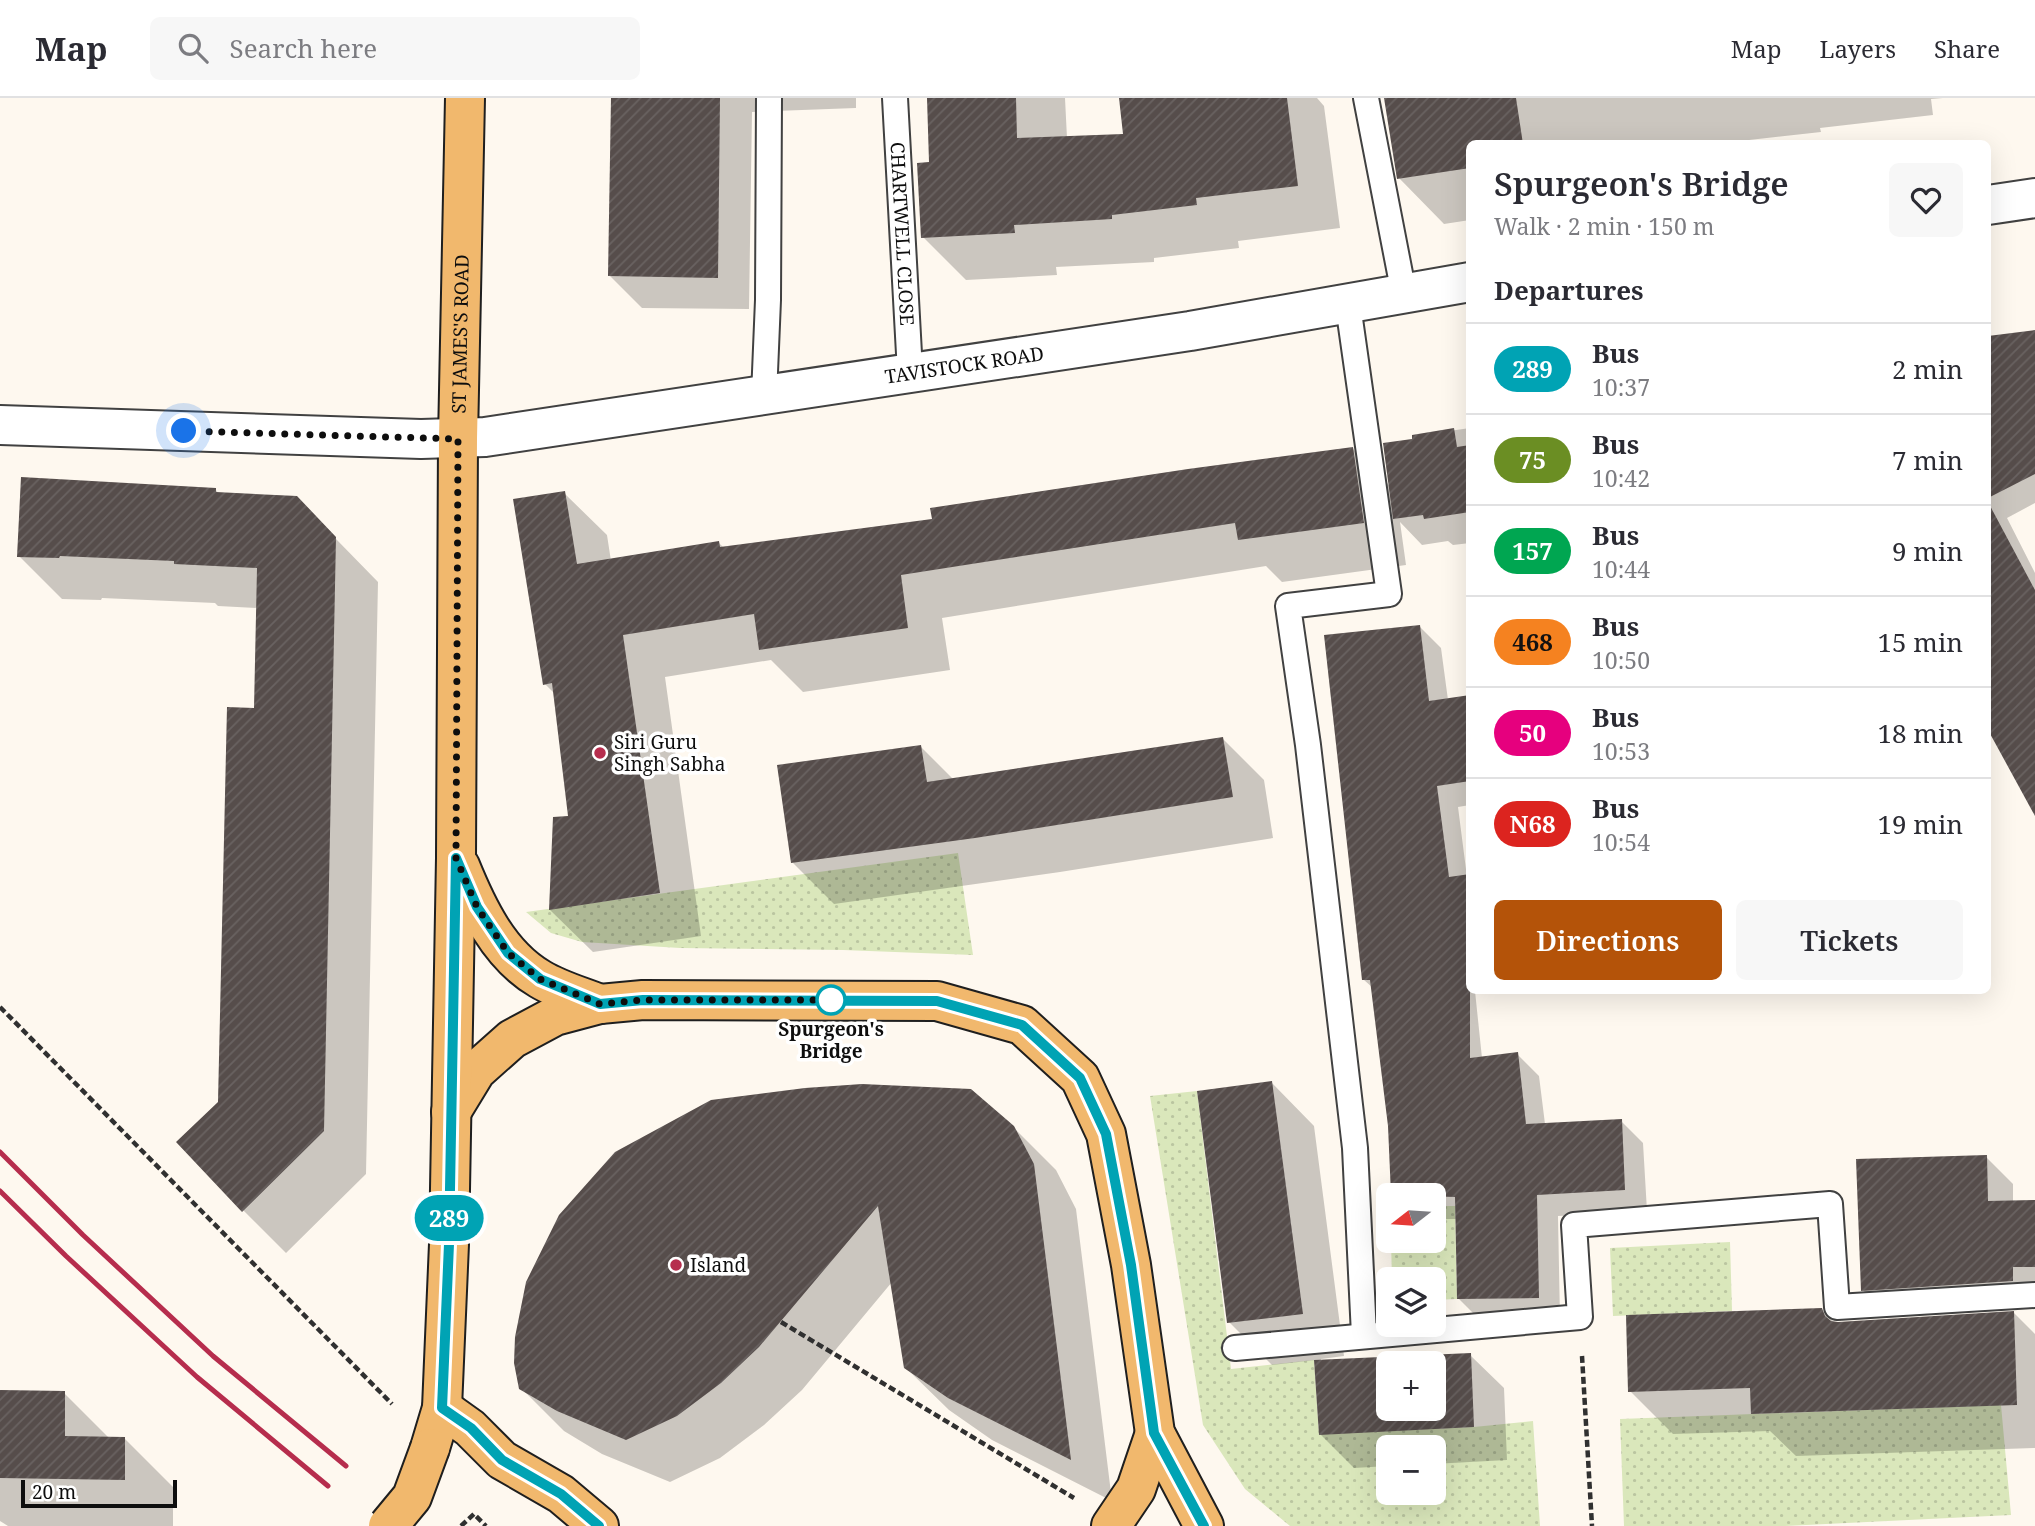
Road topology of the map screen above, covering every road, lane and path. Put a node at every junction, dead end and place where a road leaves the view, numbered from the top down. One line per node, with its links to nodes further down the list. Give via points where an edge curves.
1 (465, 98): 13 (main road, ST JAMES'S ROAD)
2 (769, 98): 11 (lane)
3 (895, 98): 10 (lane, CHARTWELL CLOSE)
4 (1366, 98): 8 (lane)
5 (2035, 198): 6 (street)
6 (1991, 205)
7 (1466, 283): 8 (street, TAVISTOCK ROAD)
8 (1404, 294): 9 (street, TAVISTOCK ROAD)
9 (1348, 305): 10 (street, TAVISTOCK ROAD); 21 (lane, via 1389,594 1288,606 1355,1148)
10 (910, 372): 11 (street, TAVISTOCK ROAD)
11 (764, 396): 13 (street, TAVISTOCK ROAD)
12 (0, 425): 13 (street, TAVISTOCK ROAD)
13 (458, 439): 14 (main road, ST JAMES'S ROAD)
14 (456, 858): 15 (main road, via 477,907 508,953 540,979); 17 (main road, ST JAMES'S ROAD)
15 (600, 1004): 17 (main road, via 555,1016 512,1039 476,1071); 25 (main road, via 643,1000 937,1001 1022,1025 1080,1078 1106,1134 1131,1265)
16 (0, 1007): 23 (path)
17 (451, 1112): 24 (main road, ST JAMES'S ROAD)
18 (2035, 1295): 19 (lane, via 1837,1307 1830,1204 1574,1225)
19 (1580, 1317): 21 (lane); 33 (path)
20 (781, 1321): 26 (path)
21 (1363, 1335): 22 (lane)
22 (1235, 1348)
23 (393, 1404)
24 (442, 1408): 27 (main road, ST JAMES'S ROAD, bridge, via 412,1497); 30 (main road, via 471,1428 502,1460 561,1494)
25 (1154, 1433): 31 (main road, via 1136,1489); 32 (main road)
26 (1081, 1503)
27 (388, 1526)
28 (461, 1526): 29 (path, via 474,1514)
29 (485, 1526)
30 (599, 1526)
31 (1111, 1526)
32 (1204, 1526)
33 (1591, 1526)

